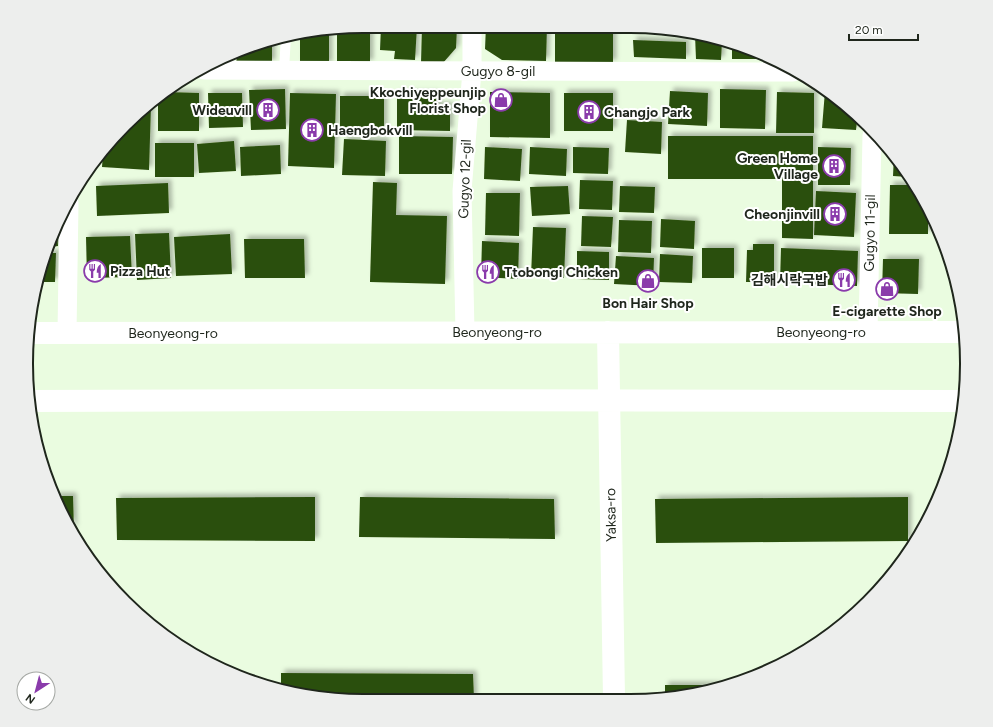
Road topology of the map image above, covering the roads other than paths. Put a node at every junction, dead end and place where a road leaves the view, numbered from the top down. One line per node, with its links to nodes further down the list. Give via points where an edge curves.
1 (472, 33): 5 (street, Gugyo 12-gil)
2 (286, 42): 4 (lane)
3 (211, 70): 4 (street, Gugyo 8-gil)
4 (284, 70): 5 (street, Gugyo 8-gil)
5 (472, 71): 6 (street, Gugyo 8-gil); 9 (street, Gugyo 12-gil, via 462,191)
6 (785, 72)
7 (872, 140): 11 (street, Gugyo 11-gil)
8 (69, 214): 14 (street)
9 (465, 332): 10 (main road, Beonyeong-ro); 14 (main road, Beonyeong-ro)
10 (608, 332): 11 (main road, Beonyeong-ro); 16 (main road, Yaksa-ro)
11 (868, 332): 12 (main road, Beonyeong-ro)
12 (958, 332)
13 (35, 333): 14 (main road, Beonyeong-ro)
14 (67, 333)
15 (35, 401): 16 (main road)
16 (610, 401): 17 (main road); 18 (main road, Yaksa-ro)
17 (958, 401)
18 (614, 694)

